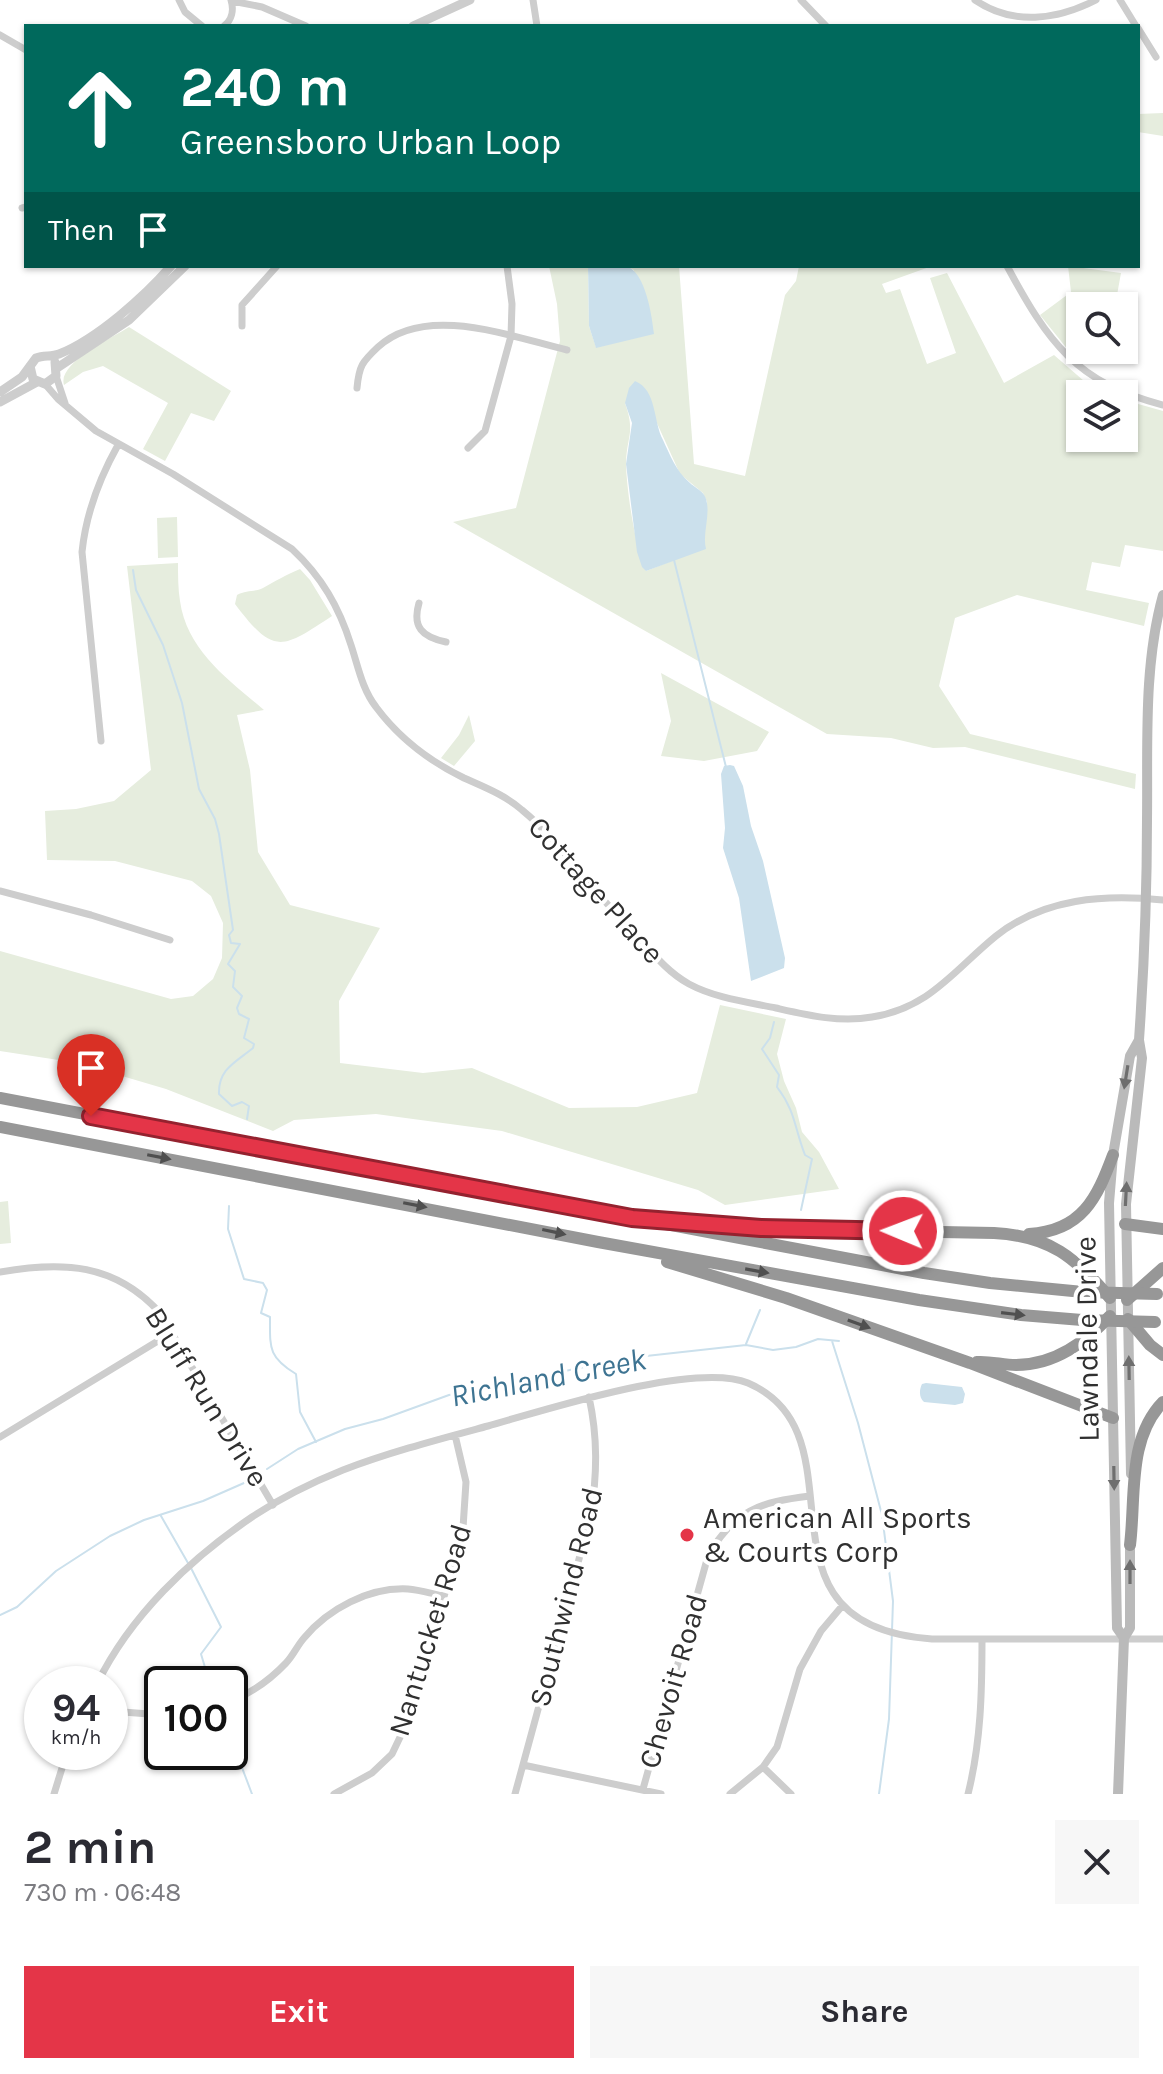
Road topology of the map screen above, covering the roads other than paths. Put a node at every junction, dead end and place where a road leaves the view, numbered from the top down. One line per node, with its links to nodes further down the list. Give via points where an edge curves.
1 (179, 0): 9 (street)
2 (470, 0): 12 (street)
3 (533, 0): 13 (street)
4 (801, 0): 14 (street)
5 (975, 0): 6 (street, via 1010,16 1046,17)
6 (1096, 0)
7 (1120, 0): 15 (street)
8 (231, 1): 10 (street); 11 (street)
9 (200, 24)
10 (226, 24)
11 (301, 24)
12 (417, 24)
13 (537, 24)
14 (824, 24)
15 (1135, 24)
16 (1140, 32): 19 (street)
17 (0, 35): 18 (street)
18 (24, 49)
19 (1156, 57)
20 (169, 268): 28 (street, via 118,316)
21 (182, 268): 30 (street, via 129,320)
22 (275, 268): 25 (street, via 242,305)
23 (507, 268): 26 (street)
24 (1008, 268): 36 (street, via 1046,333 1088,375)
25 (242, 326)
26 (511, 336): 27 (street); 32 (street, via 460,326 407,329 368,357 359,369); 38 (street, via 485,431)
27 (567, 350)
28 (49, 357): 29 (street, via 40,356); 30 (street)
29 (30, 366): 31 (street, via 30,375); 33 (street)
30 (56, 372): 31 (street); 35 (street, Cottage Place)
31 (41, 383): 34 (street); 35 (street, Cottage Place)
32 (357, 388)
33 (0, 392)
34 (0, 402)
35 (65, 403): 37 (street, Cottage Place)
36 (1163, 405)
37 (118, 445): 42 (street, via 84,525 82,552); 44 (street, Cottage Place, via 264,529 299,555 333,596 362,683 393,728 434,762 520,807 672,974 691,986 809,1015 872,1017 937,991 997,935 1029,916 1081,900)
38 (468, 448)
39 (1163, 595): 44 (main road, Lawndale Drive, via 1150,683)
40 (419, 603): 41 (street, via 419,626 428,637)
41 (446, 642)
42 (101, 741)
43 (0, 891): 46 (street)
44 (1146, 899): 45 (street, Cottage Place); 47 (main road, Lawndale Drive)
45 (1163, 900)
46 (170, 940)
47 (1139, 1040): 50 (main road, Lawndale Drive, one-way to 50, via 1130,1056); 52 (main road, Lawndale Drive, one-way to 47, via 1142,1058)
48 (0, 1098): 51 (highway)
49 (0, 1127): 55 (highway, one-way to 55)
50 (1113, 1155): 54 (highway, via 1097,1194 1075,1219 1051,1231); 59 (main road, Lawndale Drive, via 1109,1203)
51 (632, 1218): 54 (highway, via 761,1228); 58 (highway, bridge, via 957,1278 1083,1292)
52 (1125, 1224): 53 (highway); 59 (main road, Lawndale Drive)
53 (1163, 1229)
54 (1015, 1235): 59 (highway, via 1065,1253)
55 (598, 1242): 61 (highway, one-way to 61, bridge, via 952,1306); 64 (highway, one-way to 64, via 775,1294)
56 (1163, 1268): 59 (highway)
57 (0, 1272): 62 (street, Bluff Run Drive, via 65,1265 123,1281 160,1313)
58 (1160, 1294)
59 (1117, 1306): 60 (main road, Lawndale Drive); 64 (highway, via 1090,1336 1042,1361); 67 (main road, Lawndale Drive)
60 (1128, 1319): 63 (highway); 72 (main road, Lawndale Drive, one-way to 60)
61 (1159, 1322)
62 (171, 1333): 69 (street); 71 (street, Bluff Run Drive)
63 (1163, 1355)
64 (970, 1363): 67 (highway)
65 (589, 1397): 68 (street); 70 (street, via 721,1377 747,1383 770,1396 796,1425 810,1475); 80 (street, Southwind Road, via 597,1444 591,1515)
66 (1163, 1402): 72 (highway, via 1145,1425 1138,1452)
67 (1113, 1418): 75 (main road, Lawndale Drive, one-way to 75, via 1117,1628)
68 (455, 1435): 71 (street, via 343,1470); 73 (street, Nantucket Road, via 466,1506)
69 (0, 1437)
70 (810, 1496): 74 (street, via 817,1554); 83 (street, Chevoit Road, via 757,1506 718,1538 708,1556)
71 (273, 1505): 78 (street, via 222,1538 182,1573)
72 (1130, 1545): 75 (main road, Lawndale Drive, one-way to 72, via 1130,1628)
73 (444, 1596): 79 (street, via 407,1589 357,1598 317,1625 286,1663); 85 (street, Nantucket Road, via 412,1712 392,1754 372,1773)
74 (843, 1605): 76 (street, via 874,1625 903,1635); 81 (street, via 800,1669 777,1747)
75 (1124, 1638): 76 (street); 77 (street); 91 (main road, Lawndale Drive)
76 (982, 1639): 90 (street, via 980,1730)
77 (1163, 1639)
78 (108, 1666)
79 (248, 1694)
80 (523, 1765): 83 (street); 86 (street, Southwind Road)
81 (763, 1767): 88 (street); 89 (street)
82 (61, 1770): 84 (street)
83 (643, 1789): 87 (street)
84 (54, 1794)
85 (334, 1794)
86 (515, 1794)
87 (661, 1794)
88 (730, 1794)
89 (791, 1794)
90 (968, 1794)
91 (1118, 1794)

